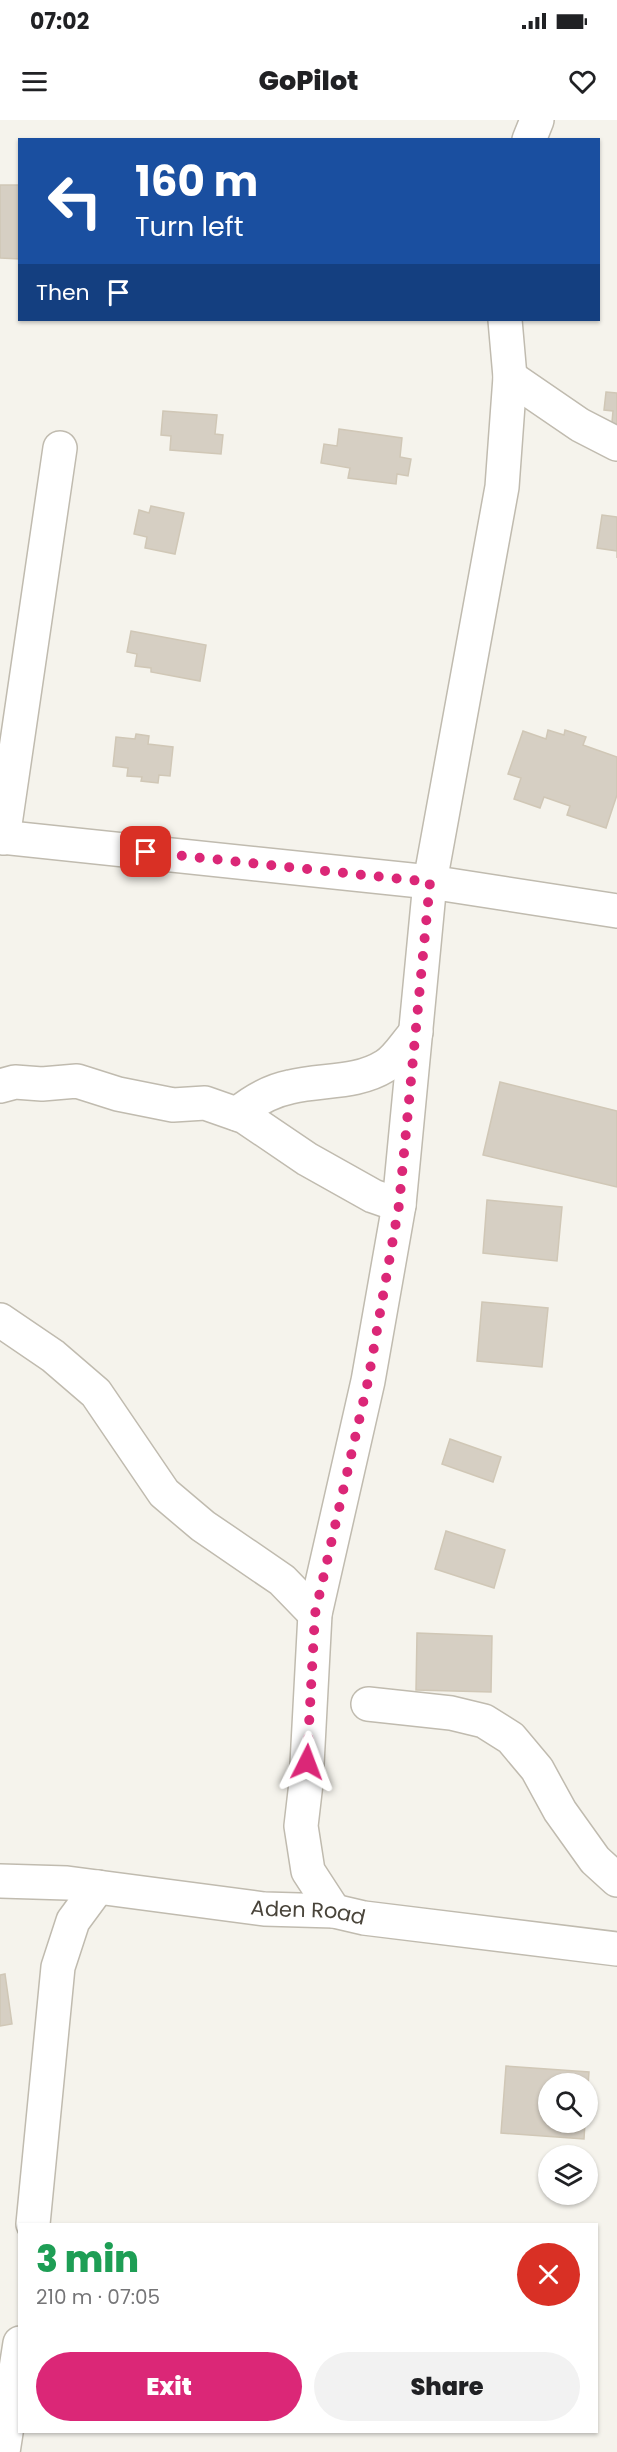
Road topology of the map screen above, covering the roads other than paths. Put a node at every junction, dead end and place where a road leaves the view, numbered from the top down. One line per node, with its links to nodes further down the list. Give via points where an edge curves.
1 (537, 120): 2 (street)
2 (530, 138)
3 (505, 321): 4 (street)
4 (510, 376): 5 (street, via 580,425); 8 (street, via 502,487)
5 (617, 444)
6 (60, 448): 7 (street)
7 (2, 837): 8 (street)
8 (430, 882): 9 (street); 10 (street)
9 (617, 910)
10 (416, 1032): 12 (street, via 387,1065 369,1075 290,1086 269,1093); 13 (street)
11 (0, 1086): 12 (street, via 15,1082 77,1081 118,1094 173,1105 205,1103)
12 (237, 1114): 13 (street, via 307,1159 373,1196)
13 (399, 1205): 15 (street, via 368,1381)
14 (0, 1320): 15 (street, via 53,1356 96,1393 164,1493 203,1526 282,1580)
15 (315, 1614): 20 (street, via 301,1826 308,1871)
16 (368, 1704): 17 (street, via 451,1713 484,1721 511,1738 537,1769 560,1811 595,1860)
17 (617, 1880)
18 (0, 1881): 19 (street, Aden Road)
19 (98, 1887): 20 (street, Aden Road, via 264,1909); 22 (street, via 74,1921 58,1967)
20 (334, 1911): 21 (street, Aden Road)
21 (617, 1949)
22 (33, 2223)
23 (18, 2356): 24 (street)
24 (3, 2452)

